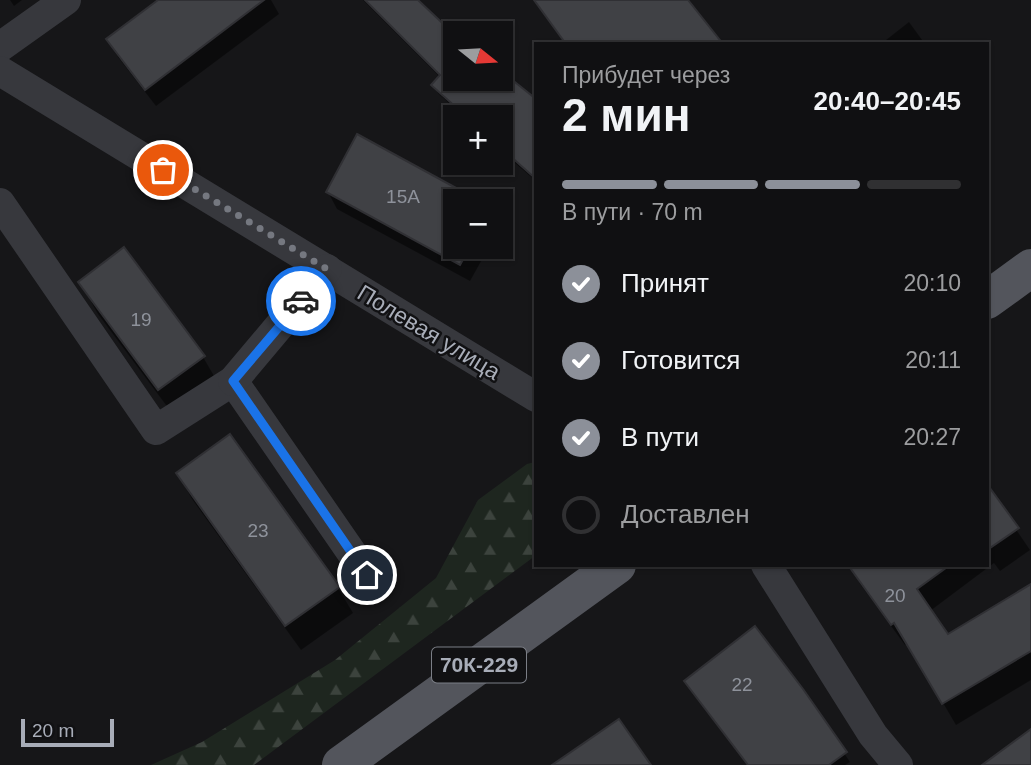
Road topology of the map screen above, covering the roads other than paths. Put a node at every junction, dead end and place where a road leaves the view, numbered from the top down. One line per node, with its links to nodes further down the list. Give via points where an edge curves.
1 (66, 0): 2 (street)
2 (0, 47)
3 (0, 71): 6 (street, Полевая улица)
4 (0, 203): 8 (street, via 156,430)
5 (1031, 268): 7 (main road)
6 (327, 269): 8 (street); 9 (street, Полевая улица)
7 (989, 299)
8 (233, 381): 12 (street)
9 (534, 396)
10 (615, 567): 13 (main road, 70К-229)
11 (767, 567): 14 (street, via 873,735)
12 (367, 575)
13 (341, 765)
14 (898, 765)

